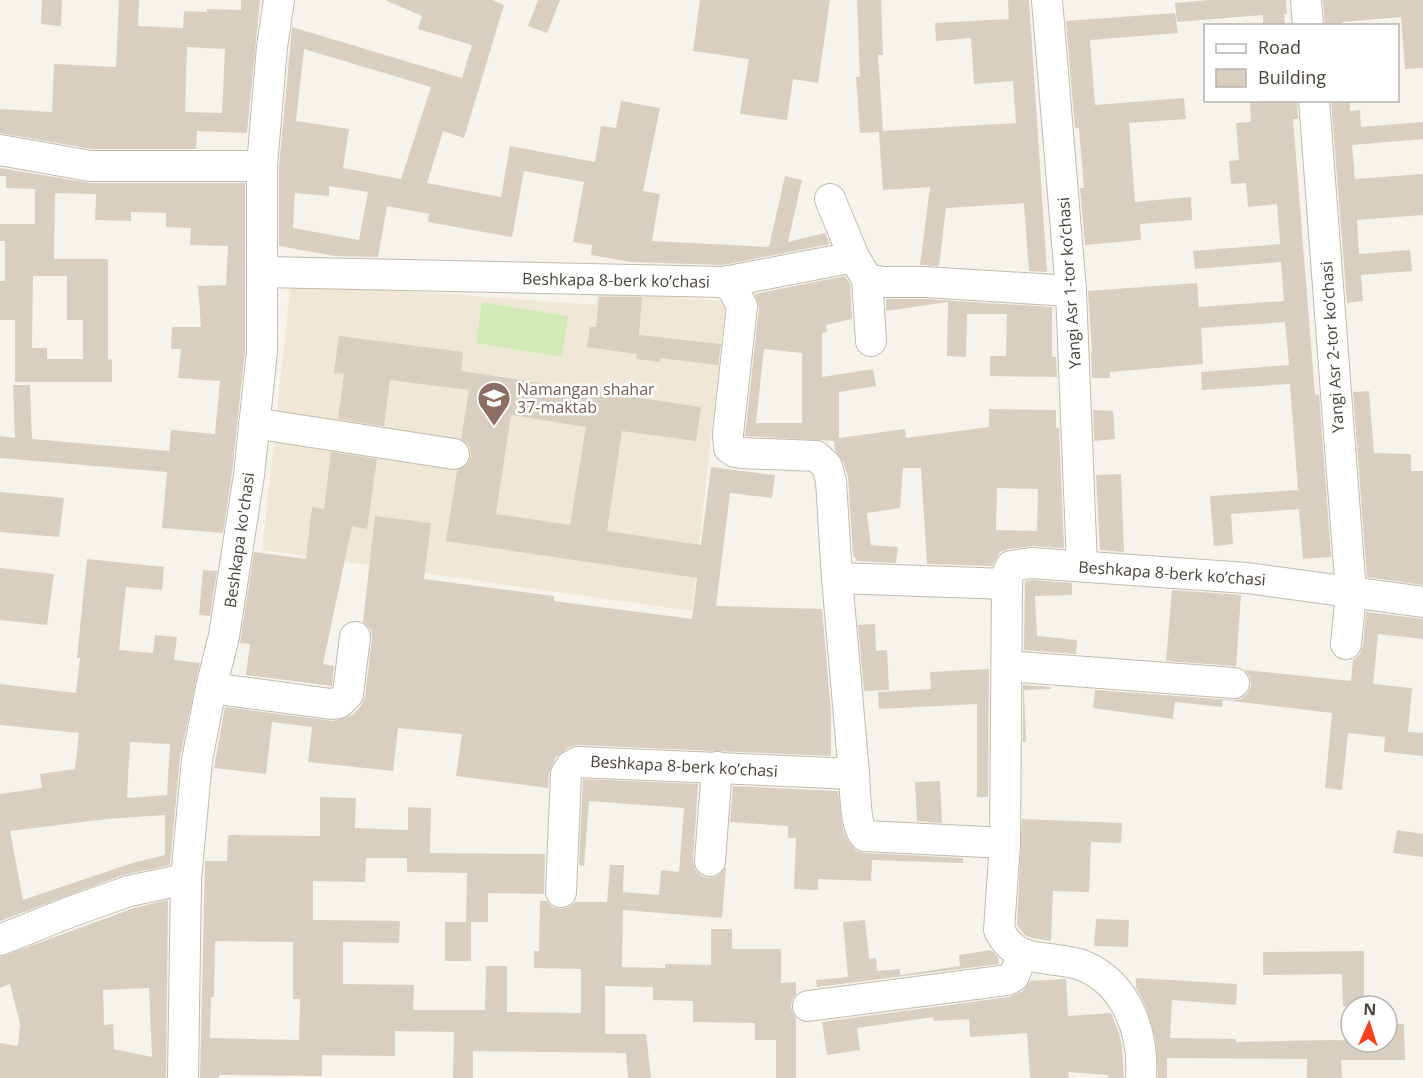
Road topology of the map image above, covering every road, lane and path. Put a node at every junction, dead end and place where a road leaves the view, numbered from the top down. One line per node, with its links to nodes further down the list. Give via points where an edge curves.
1 (279, 0): 7 (street, Beshkapa ko'chasi)
2 (1047, 0): 12 (street, Yangi Asr 1-tor koʼchasi)
3 (1306, 0): 4 (street)
4 (1308, 24)
5 (1314, 102): 19 (street, Yangi Asr 2-tor koʼchasi)
6 (0, 150): 7 (street, via 90,166)
7 (262, 166): 10 (street, Beshkapa ko'chasi)
8 (830, 199): 9 (street)
9 (861, 268): 11 (street); 12 (street, via 883,282); 13 (street)
10 (263, 272): 11 (street, Beshkapa 8-berk koʼchasi); 14 (street, Beshkapa ko'chasi, via 262,351)
11 (724, 282): 17 (street, Beshkapa 8-berk koʼchasi, via 742,306 729,448 742,453 816,456 827,466)
12 (1071, 291): 16 (street, Yangi Asr 1-tor koʼchasi)
13 (871, 341)
14 (254, 423): 15 (street); 25 (street, Beshkapa ko'chasi, via 233,587)
15 (454, 454)
16 (1082, 566): 18 (street, Beshkapa 8-berk koʼchasi, via 1018,563 1011,566); 19 (street, Beshkapa 8-berk koʼchasi, via 1247,578)
17 (837, 578): 18 (street); 27 (street, Beshkapa 8-berk koʼchasi)
18 (1007, 584): 23 (street)
19 (1351, 593): 20 (street, Beshkapa 8-berk koʼchasi); 22 (street, Yangi Asr 2-tor koʼchasi)
20 (1423, 602)
21 (355, 637): 25 (street, via 348,694 339,703)
22 (1346, 644)
23 (1007, 666): 24 (street); 28 (street)
24 (1234, 683)
25 (211, 688): 30 (street, Beshkapa ko'chasi, via 197,760)
26 (717, 767): 27 (street, Beshkapa 8-berk koʼchasi); 29 (street); 31 (street, Beshkapa 8-berk koʼchasi, via 592,762 571,766 566,774)
27 (854, 774): 28 (street, Beshkapa 8-berk koʼchasi, via 859,823 865,836)
28 (1005, 843): 33 (street, via 999,930 1005,942)
29 (710, 861)
30 (186, 879): 32 (street, via 129,891); 35 (street, Beshkapa ko'chasi)
31 (561, 892)
32 (0, 940)
33 (1022, 954): 34 (street, via 1014,976 1007,980); 36 (street, via 1083,966 1115,990 1138,1032)
34 (808, 1006)
35 (183, 1078)
36 (1141, 1078)

